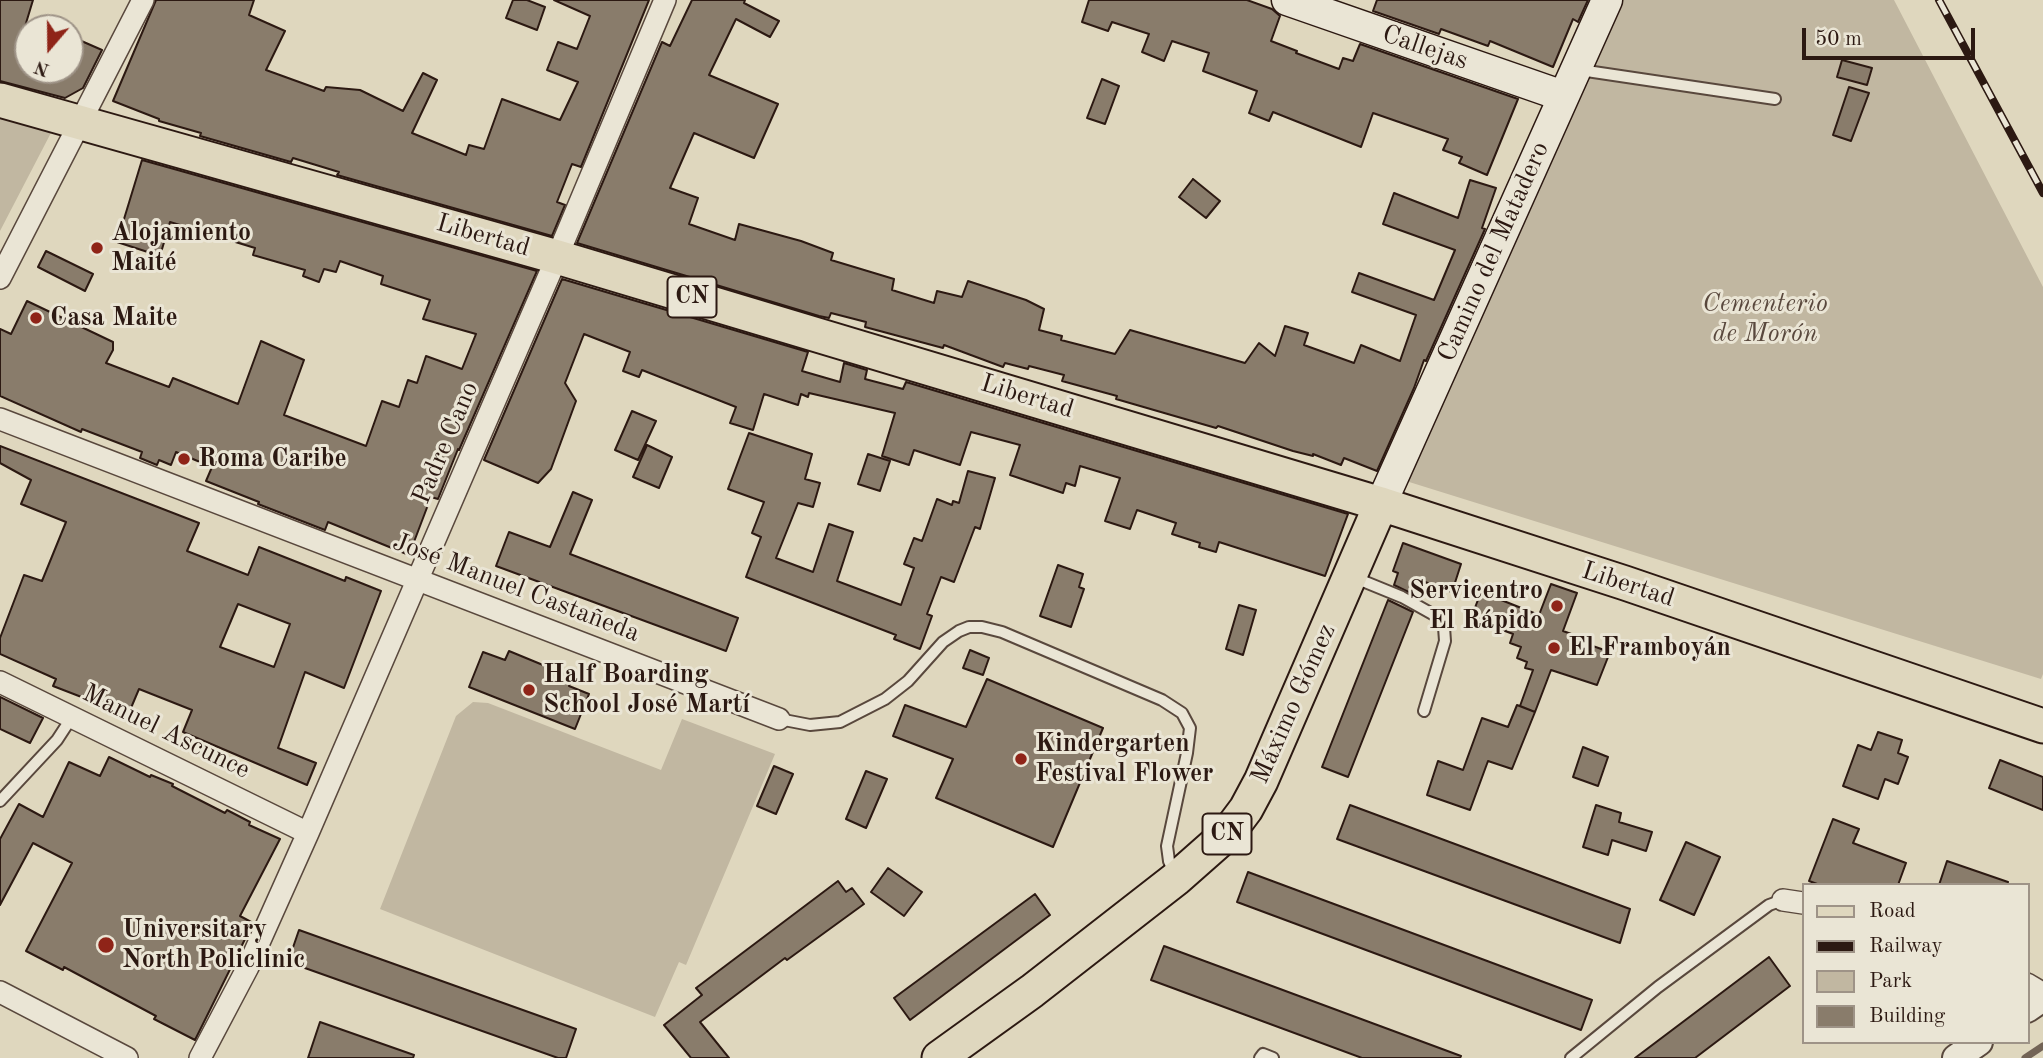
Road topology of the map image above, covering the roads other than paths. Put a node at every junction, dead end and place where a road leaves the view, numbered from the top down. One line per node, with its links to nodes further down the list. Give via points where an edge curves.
1 (143, 0): 9 (street)
2 (666, 0): 10 (street, Padre Cano)
3 (1287, 0): 6 (main road, Callejas)
4 (1607, 0): 5 (main road, Camino del Matadero)
5 (1576, 69): 6 (main road, Camino del Matadero); 7 (lane)
6 (1563, 96): 13 (main road, Camino del Matadero)
7 (1775, 99)
8 (0, 100): 9 (main road, Libertad / CN)
9 (80, 123): 10 (main road, Libertad / CN); 11 (street)
10 (557, 257): 13 (main road, Libertad / CN); 15 (street, Padre Cano)
11 (0, 278)
12 (0, 419): 15 (street, José Manuel Castañeda)
13 (1381, 504): 14 (main road, Máximo Gómez / CN); 20 (main road, Libertad / CN)
14 (1350, 576): 17 (lane, via 1402,597 1436,616 1444,627 1445,640); 23 (main road, Máximo Gómez / CN, via 1246,809 1228,833)
15 (418, 580): 19 (street, José Manuel Castañeda); 22 (street, Padre Cano)
16 (0, 682): 18 (street, Manuel Ascunce)
17 (1423, 711)
18 (72, 717): 21 (lane, via 57,740); 22 (street, Manuel Ascunce)
19 (779, 719): 23 (lane, José Manuel Castañeda, via 810,725 840,722 885,699 958,631 982,627 1002,632 1162,700 1182,713 1190,728 1167,846)
20 (2043, 726)
21 (0, 801)
22 (308, 833): 30 (street, Padre Cano, via 248,967)
23 (1177, 878): 31 (main road, Máximo Gómez / CN)
24 (1793, 902): 34 (lane, via 1769,905)
25 (2029, 986): 27 (street)
26 (0, 992): 29 (street)
27 (2043, 998)
28 (1976, 1044): 35 (street)
29 (127, 1058)
30 (200, 1058)
31 (939, 1058)
32 (1259, 1058): 33 (lane, via 1263,1054)
33 (1273, 1058)
34 (1571, 1058)
35 (1956, 1058)

